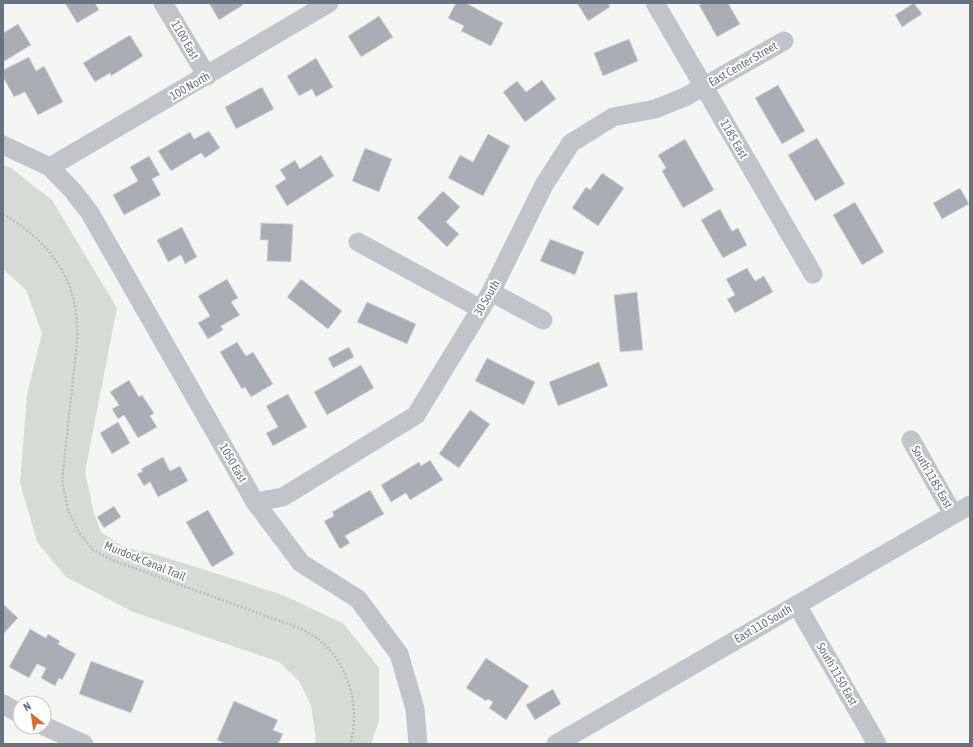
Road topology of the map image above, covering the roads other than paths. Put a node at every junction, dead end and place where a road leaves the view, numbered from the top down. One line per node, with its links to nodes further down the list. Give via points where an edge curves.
1 (164, 3): 5 (street, 1100 East)
2 (329, 3): 5 (street, 100 North)
3 (655, 3): 6 (street, 1185 East)
4 (784, 41): 6 (street, East Center Street)
5 (207, 76): 8 (street, 100 North)
6 (703, 87): 10 (street, 1185 East); 11 (street, 30 South, via 655,109 613,117 571,143 544,185)
7 (3, 145): 8 (street)
8 (50, 167): 15 (street, 1050 East, via 90,212)
9 (358, 242): 12 (street)
10 (813, 274)
11 (491, 292): 12 (street, 30 South); 13 (street)
12 (481, 309): 15 (street, 30 South, via 416,415 283,497)
13 (543, 320)
14 (911, 440): 17 (street, South 1185 East)
15 (255, 502): 23 (street, 1050 East, via 301,563 358,599 399,654 415,709)
16 (970, 504): 17 (street, East 110 South)
17 (953, 514): 18 (street, East 110 South)
18 (797, 605): 24 (street, East 110 South); 25 (street, South 1150 East)
19 (3, 704): 20 (street)
20 (12, 709)
21 (52, 730): 22 (street)
22 (84, 744)
23 (418, 744)
24 (556, 744)
25 (877, 744)

